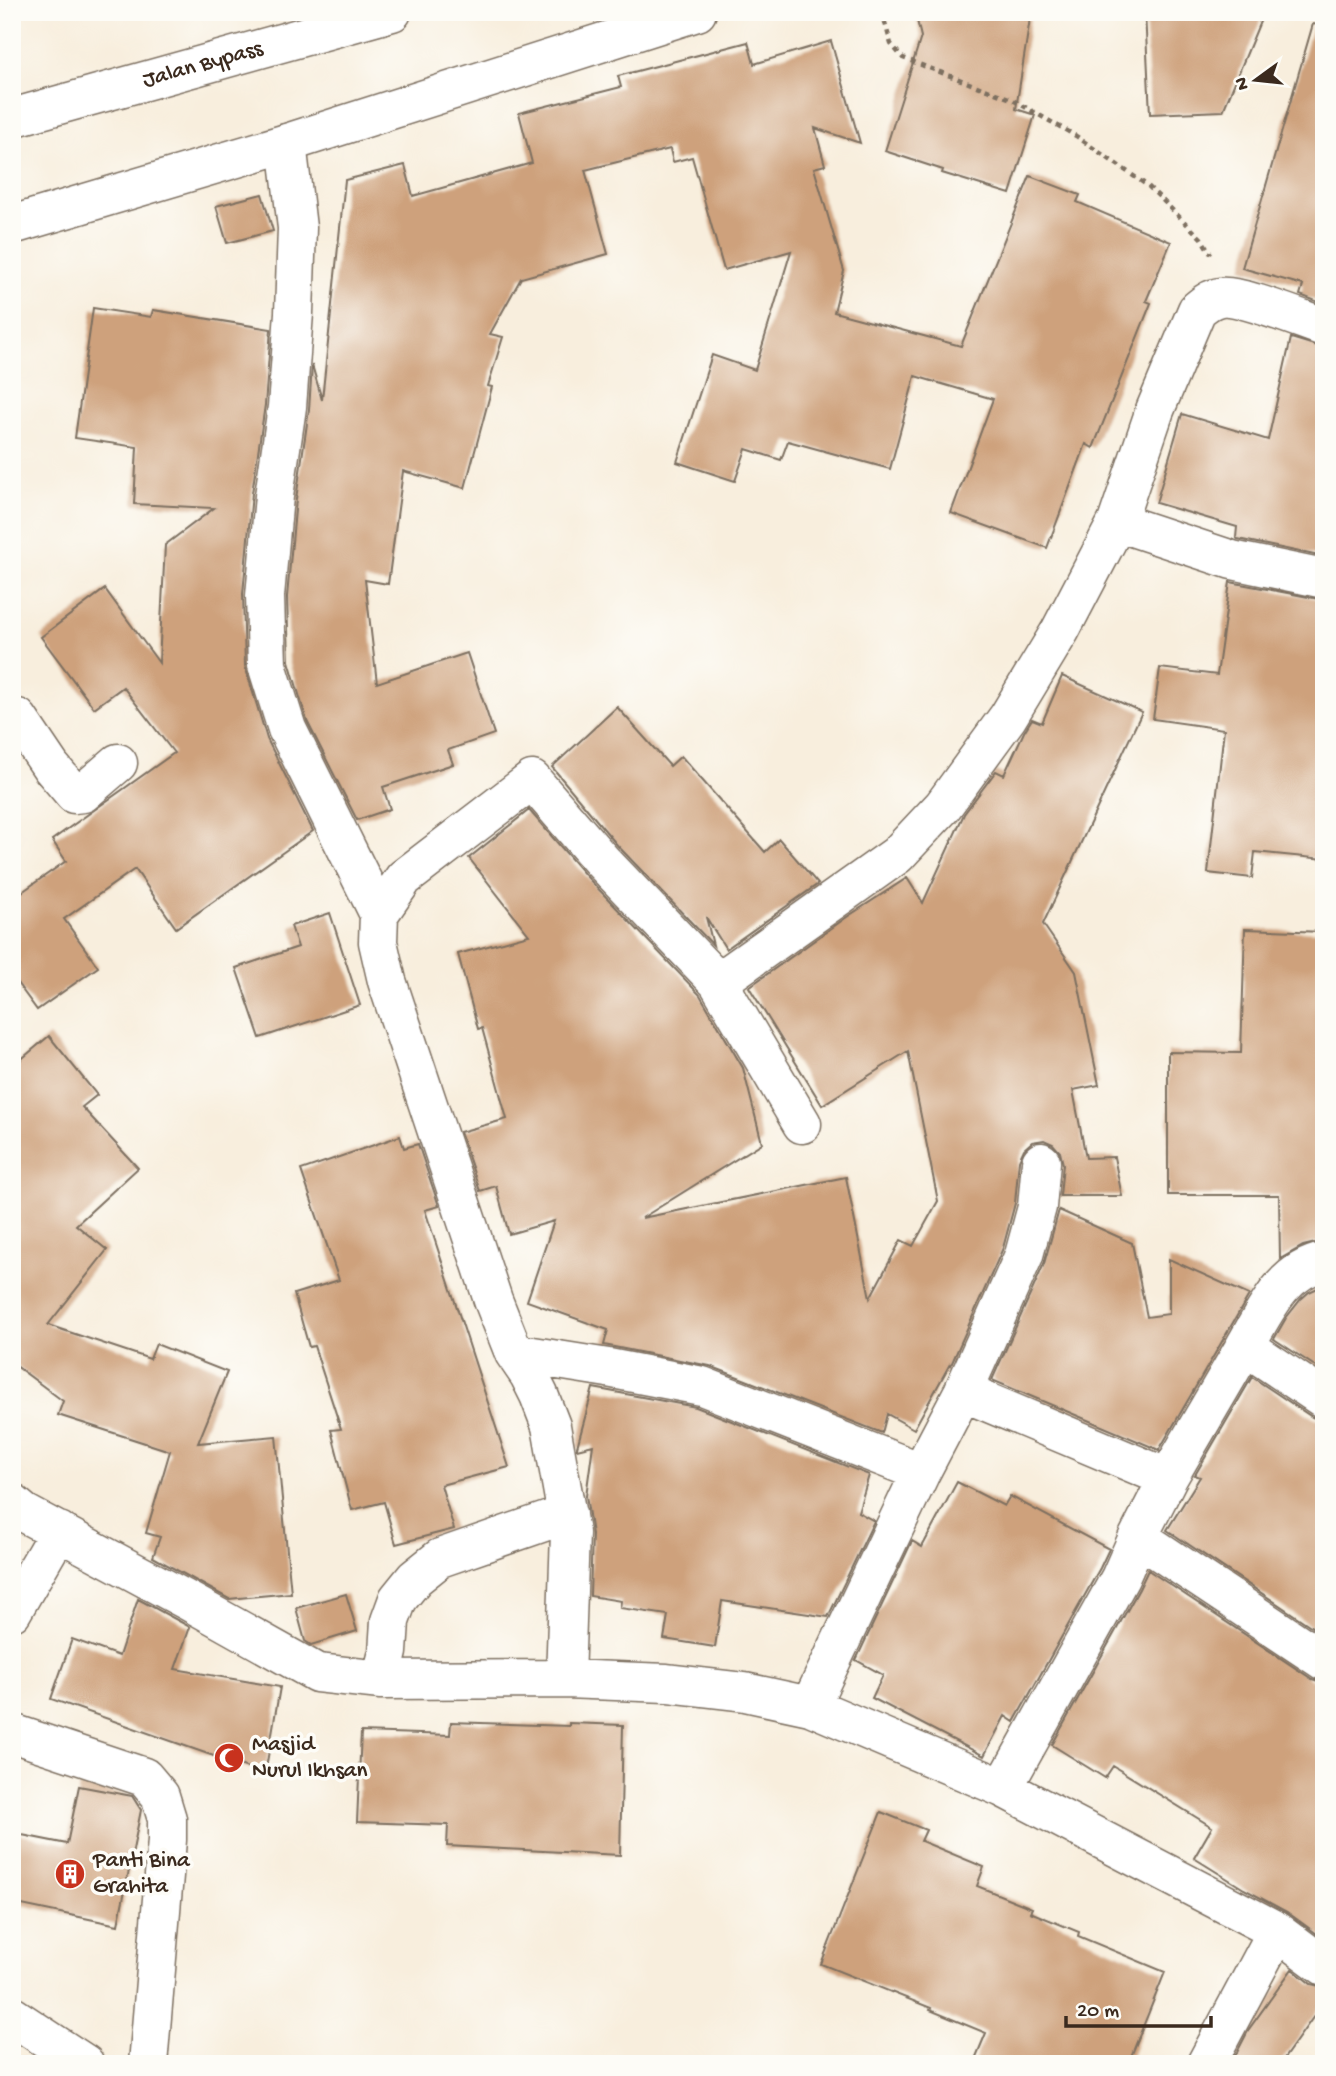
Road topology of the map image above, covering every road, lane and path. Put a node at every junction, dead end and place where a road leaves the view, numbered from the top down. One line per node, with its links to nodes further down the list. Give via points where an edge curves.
1 (392, 12): 4 (main road, Jalan Bypass)
2 (882, 12): 7 (path, via 891,44 903,58 1011,99 1076,136 1148,186 1200,238)
3 (695, 13): 5 (main road)
4 (12, 118)
5 (287, 142): 6 (main road); 13 (main road, via 297,228 294,313 265,596 267,665 287,729)
6 (12, 225)
7 (1243, 300): 8 (main road); 9 (main road, via 1224,296 1197,310 1155,410)
8 (1324, 327)
9 (1117, 522): 10 (main road, via 1232,560); 14 (main road, via 1008,717 943,806 897,855)
10 (1324, 579)
11 (12, 719): 12 (main road, via 18,718 74,794 83,793)
12 (118, 763)
13 (379, 914): 14 (main road, via 404,878 532,779 602,861); 19 (main road, via 378,942 387,981)
14 (718, 982): 15 (main road)
15 (802, 1124)
16 (1041, 1162): 20 (main road, via 1037,1206 1024,1255)
17 (1324, 1262): 18 (main road, via 1292,1276)
18 (1245, 1346): 21 (main road); 23 (main road)
19 (514, 1353): 22 (main road, via 702,1386); 25 (main road, via 551,1426)
20 (963, 1392): 22 (main road); 23 (main road)
21 (1324, 1399)
22 (921, 1472): 32 (main road)
23 (1168, 1478): 27 (main road)
24 (12, 1503): 26 (main road)
25 (567, 1514): 30 (main road, via 440,1558 415,1578 398,1600 390,1621); 31 (main road)
26 (60, 1531): 28 (main road); 30 (main road, via 317,1673)
27 (1138, 1537): 29 (main road); 34 (main road, via 1120,1578)
28 (12, 1612)
29 (1324, 1661)
30 (381, 1679): 31 (main road)
31 (565, 1679): 32 (main road, via 667,1683 745,1692)
32 (810, 1706): 34 (main road)
33 (12, 1733): 39 (main road, via 144,1777 160,1796 167,1840)
34 (1003, 1788): 35 (main road)
35 (1277, 1931): 36 (main road); 40 (main road)
36 (1324, 1966)
37 (12, 2017): 38 (main road)
38 (85, 2064)
39 (148, 2064)
40 (1206, 2064)

